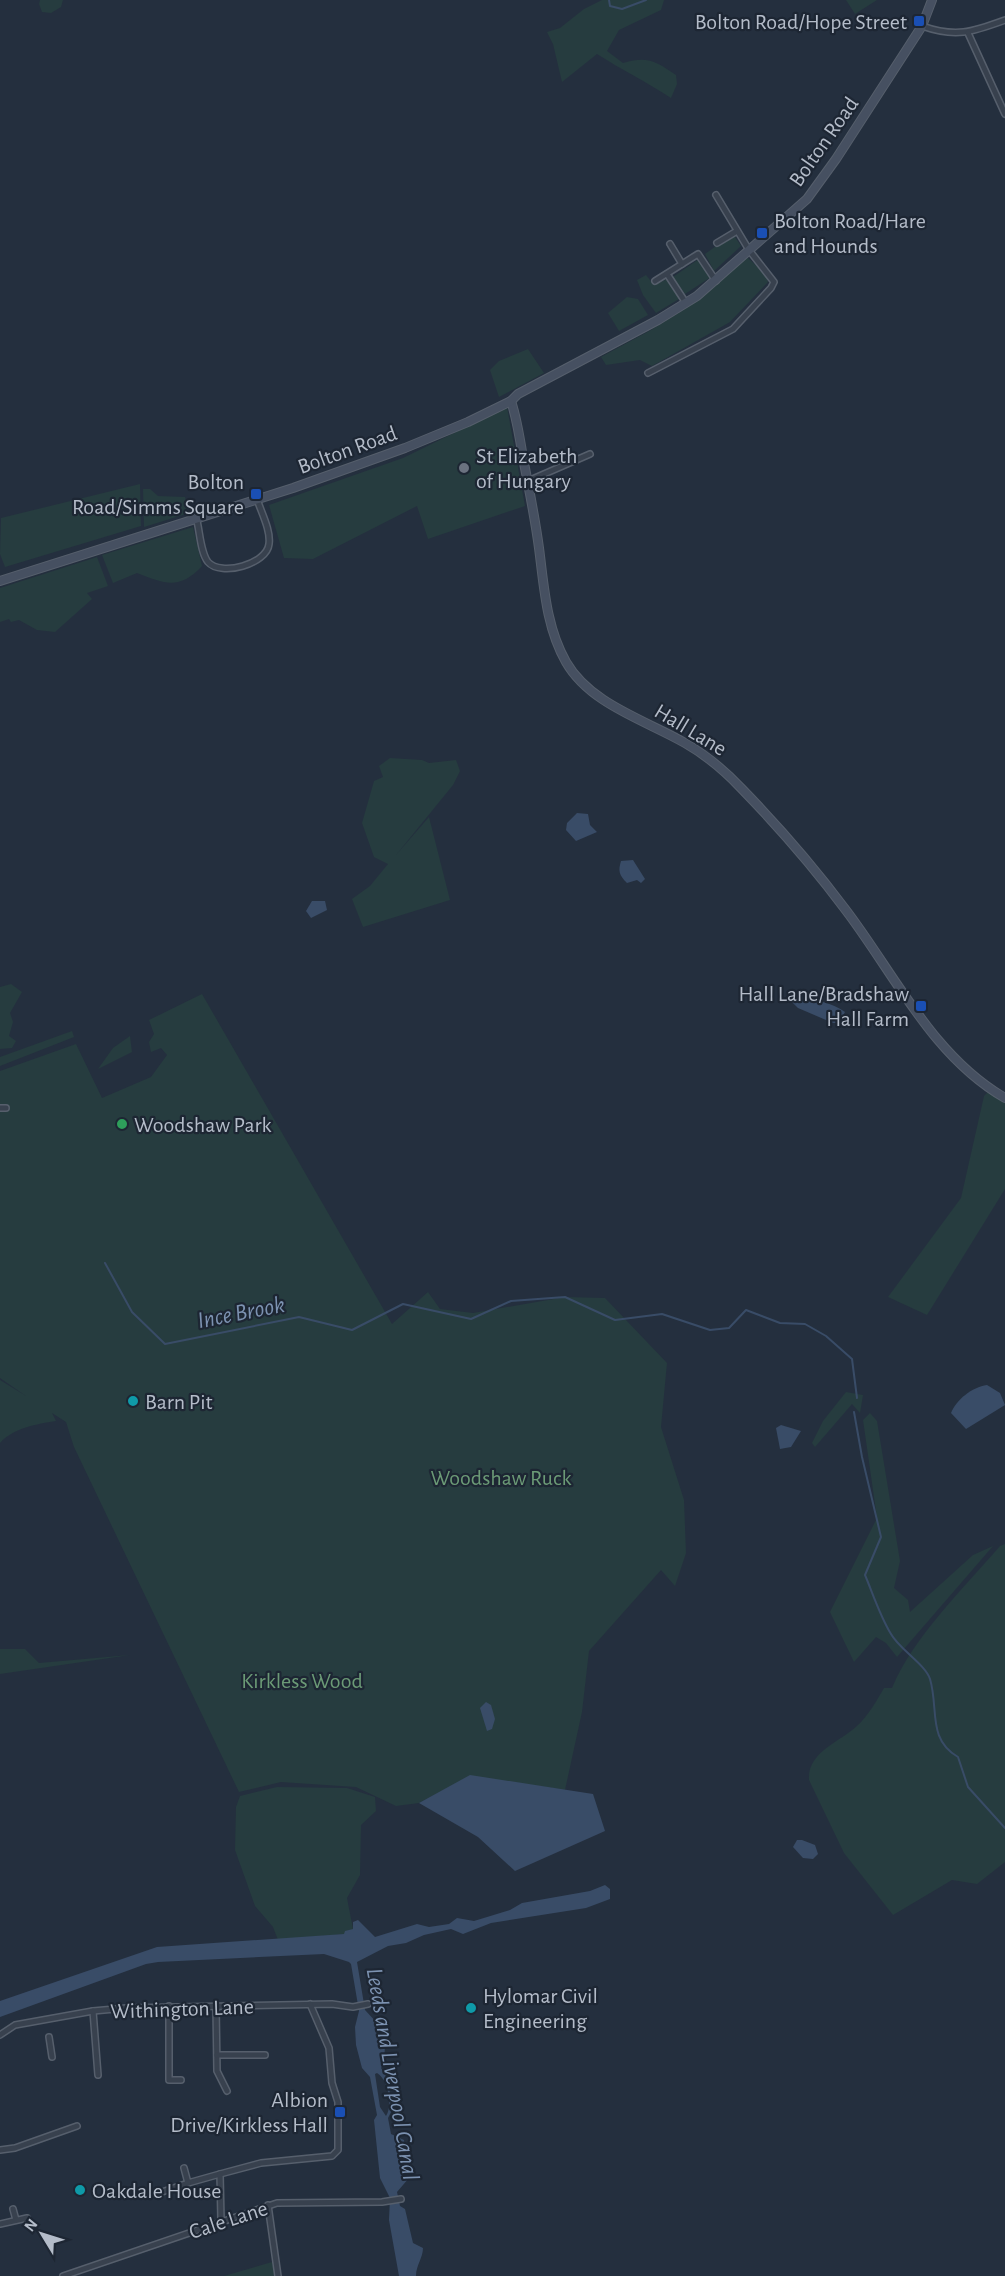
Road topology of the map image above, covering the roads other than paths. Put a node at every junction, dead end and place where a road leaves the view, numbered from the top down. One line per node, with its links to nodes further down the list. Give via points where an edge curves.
1 (932, 0): 3 (main road, Bolton Road)
2 (1005, 20): 4 (street)
3 (922, 26): 4 (street); 10 (main road, Bolton Road, via 807,199)
4 (968, 33): 5 (street)
5 (1005, 114)
6 (716, 195): 7 (street)
7 (737, 231): 8 (street); 10 (street)
8 (717, 243)
9 (670, 244): 11 (street)
10 (749, 250): 14 (main road, Bolton Road); 16 (street, via 774,282 771,288 733,329)
11 (682, 264): 12 (street); 14 (street, via 698,254)
12 (667, 274): 13 (street); 15 (street)
13 (655, 281)
14 (716, 281): 15 (main road, Bolton Road)
15 (686, 303): 17 (main road, Bolton Road)
16 (648, 373)
17 (511, 400): 19 (main road, Hall Lane); 20 (main road, Bolton Road, via 405,448)
18 (591, 454): 19 (street)
19 (528, 481): 23 (main road, Hall Lane, via 552,630 567,664 612,705 684,742 719,766 787,837 832,893 933,1034 974,1076)
20 (257, 499): 21 (main road, Bolton Road); 21 (street, via 269,535 267,552 258,561 224,570 213,566 205,556)
21 (196, 517): 22 (main road, Bolton Road)
22 (0, 581)
23 (1005, 1098)
24 (310, 2004): 25 (street, Withington Lane); 27 (street, Withington Lane); 40 (street, via 329,2048 338,2102 338,2150 324,2158 261,2163)
25 (368, 2004)
26 (169, 2006): 27 (street, Withington Lane); 28 (street, Withington Lane); 35 (street, via 169,2080)
27 (216, 2006): 31 (street)
28 (93, 2011): 29 (street, Withington Lane, via 15,2025); 34 (street)
29 (0, 2035)
30 (49, 2037): 33 (street)
31 (217, 2055): 32 (street); 36 (street, via 218,2071)
32 (264, 2055)
33 (52, 2057)
34 (98, 2075)
35 (181, 2080)
36 (227, 2091)
37 (77, 2126): 38 (street)
38 (0, 2150)
39 (184, 2168): 41 (street)
40 (220, 2174): 41 (street); 48 (street)
41 (188, 2183): 42 (street)
42 (162, 2192)
43 (401, 2199): 44 (street, Cale Lane)
44 (268, 2205): 48 (street, Cale Lane); 51 (street)
45 (14, 2209): 47 (street)
46 (27, 2218): 47 (street)
47 (16, 2220): 49 (street)
48 (221, 2220): 50 (street, Cale Lane)
49 (0, 2224)
50 (63, 2276)
51 (278, 2276)

